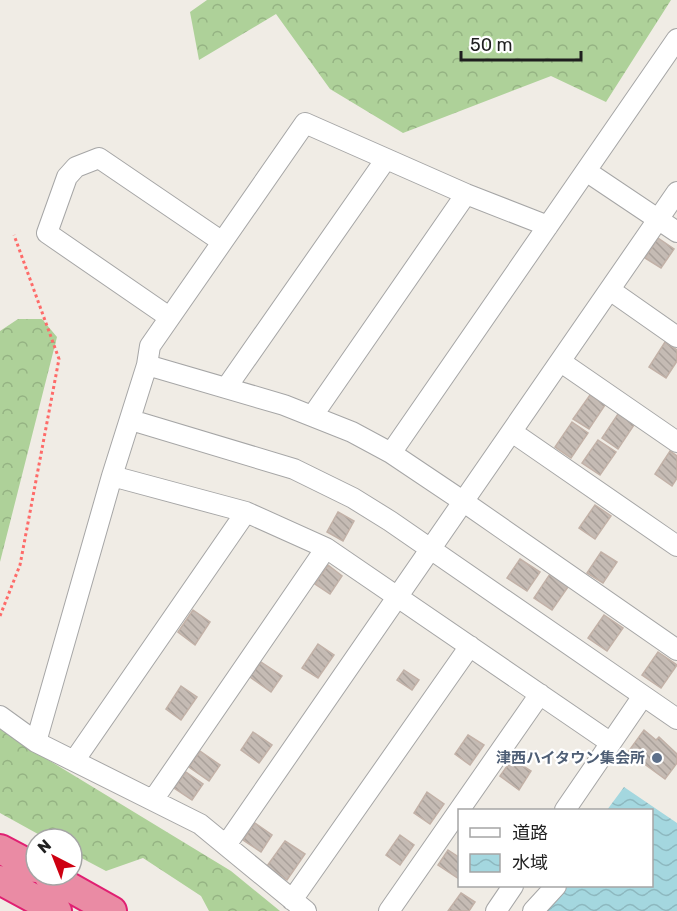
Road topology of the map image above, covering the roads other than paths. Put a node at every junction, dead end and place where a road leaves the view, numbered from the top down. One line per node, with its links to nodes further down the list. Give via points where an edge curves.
1 (677, 39): 3 (street)
2 (386, 159): 5 (street); 9 (street, via 305,123); 15 (street)
3 (586, 171): 6 (street); 7 (street)
4 (677, 192): 6 (street)
5 (466, 194): 7 (street); 16 (street)
6 (658, 219): 8 (street); 10 (street)
7 (548, 226): 20 (street)
8 (677, 232)
9 (221, 241): 11 (street); 11 (street, via 99,158 76,167 67,177 47,233)
10 (610, 290): 12 (street); 13 (street)
11 (169, 316): 14 (street, via 150,345)
12 (677, 336)
13 (561, 362): 18 (street); 19 (street)
14 (147, 365): 15 (street); 17 (street)
15 (226, 388): 16 (street)
16 (313, 415): 20 (street)
17 (131, 420): 21 (street); 26 (street, via 294,469 353,498)
18 (512, 432): 22 (street); 24 (street)
19 (677, 442)
20 (391, 453): 22 (street)
21 (112, 476): 23 (street); 34 (street)
22 (464, 501): 26 (street); 29 (street)
23 (246, 512): 25 (street); 36 (street)
24 (677, 546)
25 (326, 548): 27 (street); 37 (street)
26 (431, 549): 27 (street); 31 (street)
27 (398, 597): 28 (street); 41 (street)
28 (470, 646): 30 (street); 48 (street)
29 (677, 650)
30 (540, 694): 35 (street); 38 (street)
31 (643, 696): 33 (street); 35 (street)
32 (0, 716): 34 (street)
33 (677, 719)
34 (36, 742): 36 (street)
35 (611, 743): 39 (street)
36 (74, 761): 37 (street)
37 (153, 800): 41 (street, via 200,824)
38 (460, 809)
39 (566, 809)
40 (458, 812): 51 (street)
41 (226, 845): 48 (street)
42 (0, 849): 43 (highway)
43 (24, 862)
44 (0, 879): 49 (highway)
45 (69, 887): 50 (highway)
46 (512, 887): 52 (street)
47 (554, 887): 53 (street)
48 (299, 905)
49 (57, 911)
50 (112, 911)
51 (389, 911)
52 (496, 911)
53 (533, 911)

